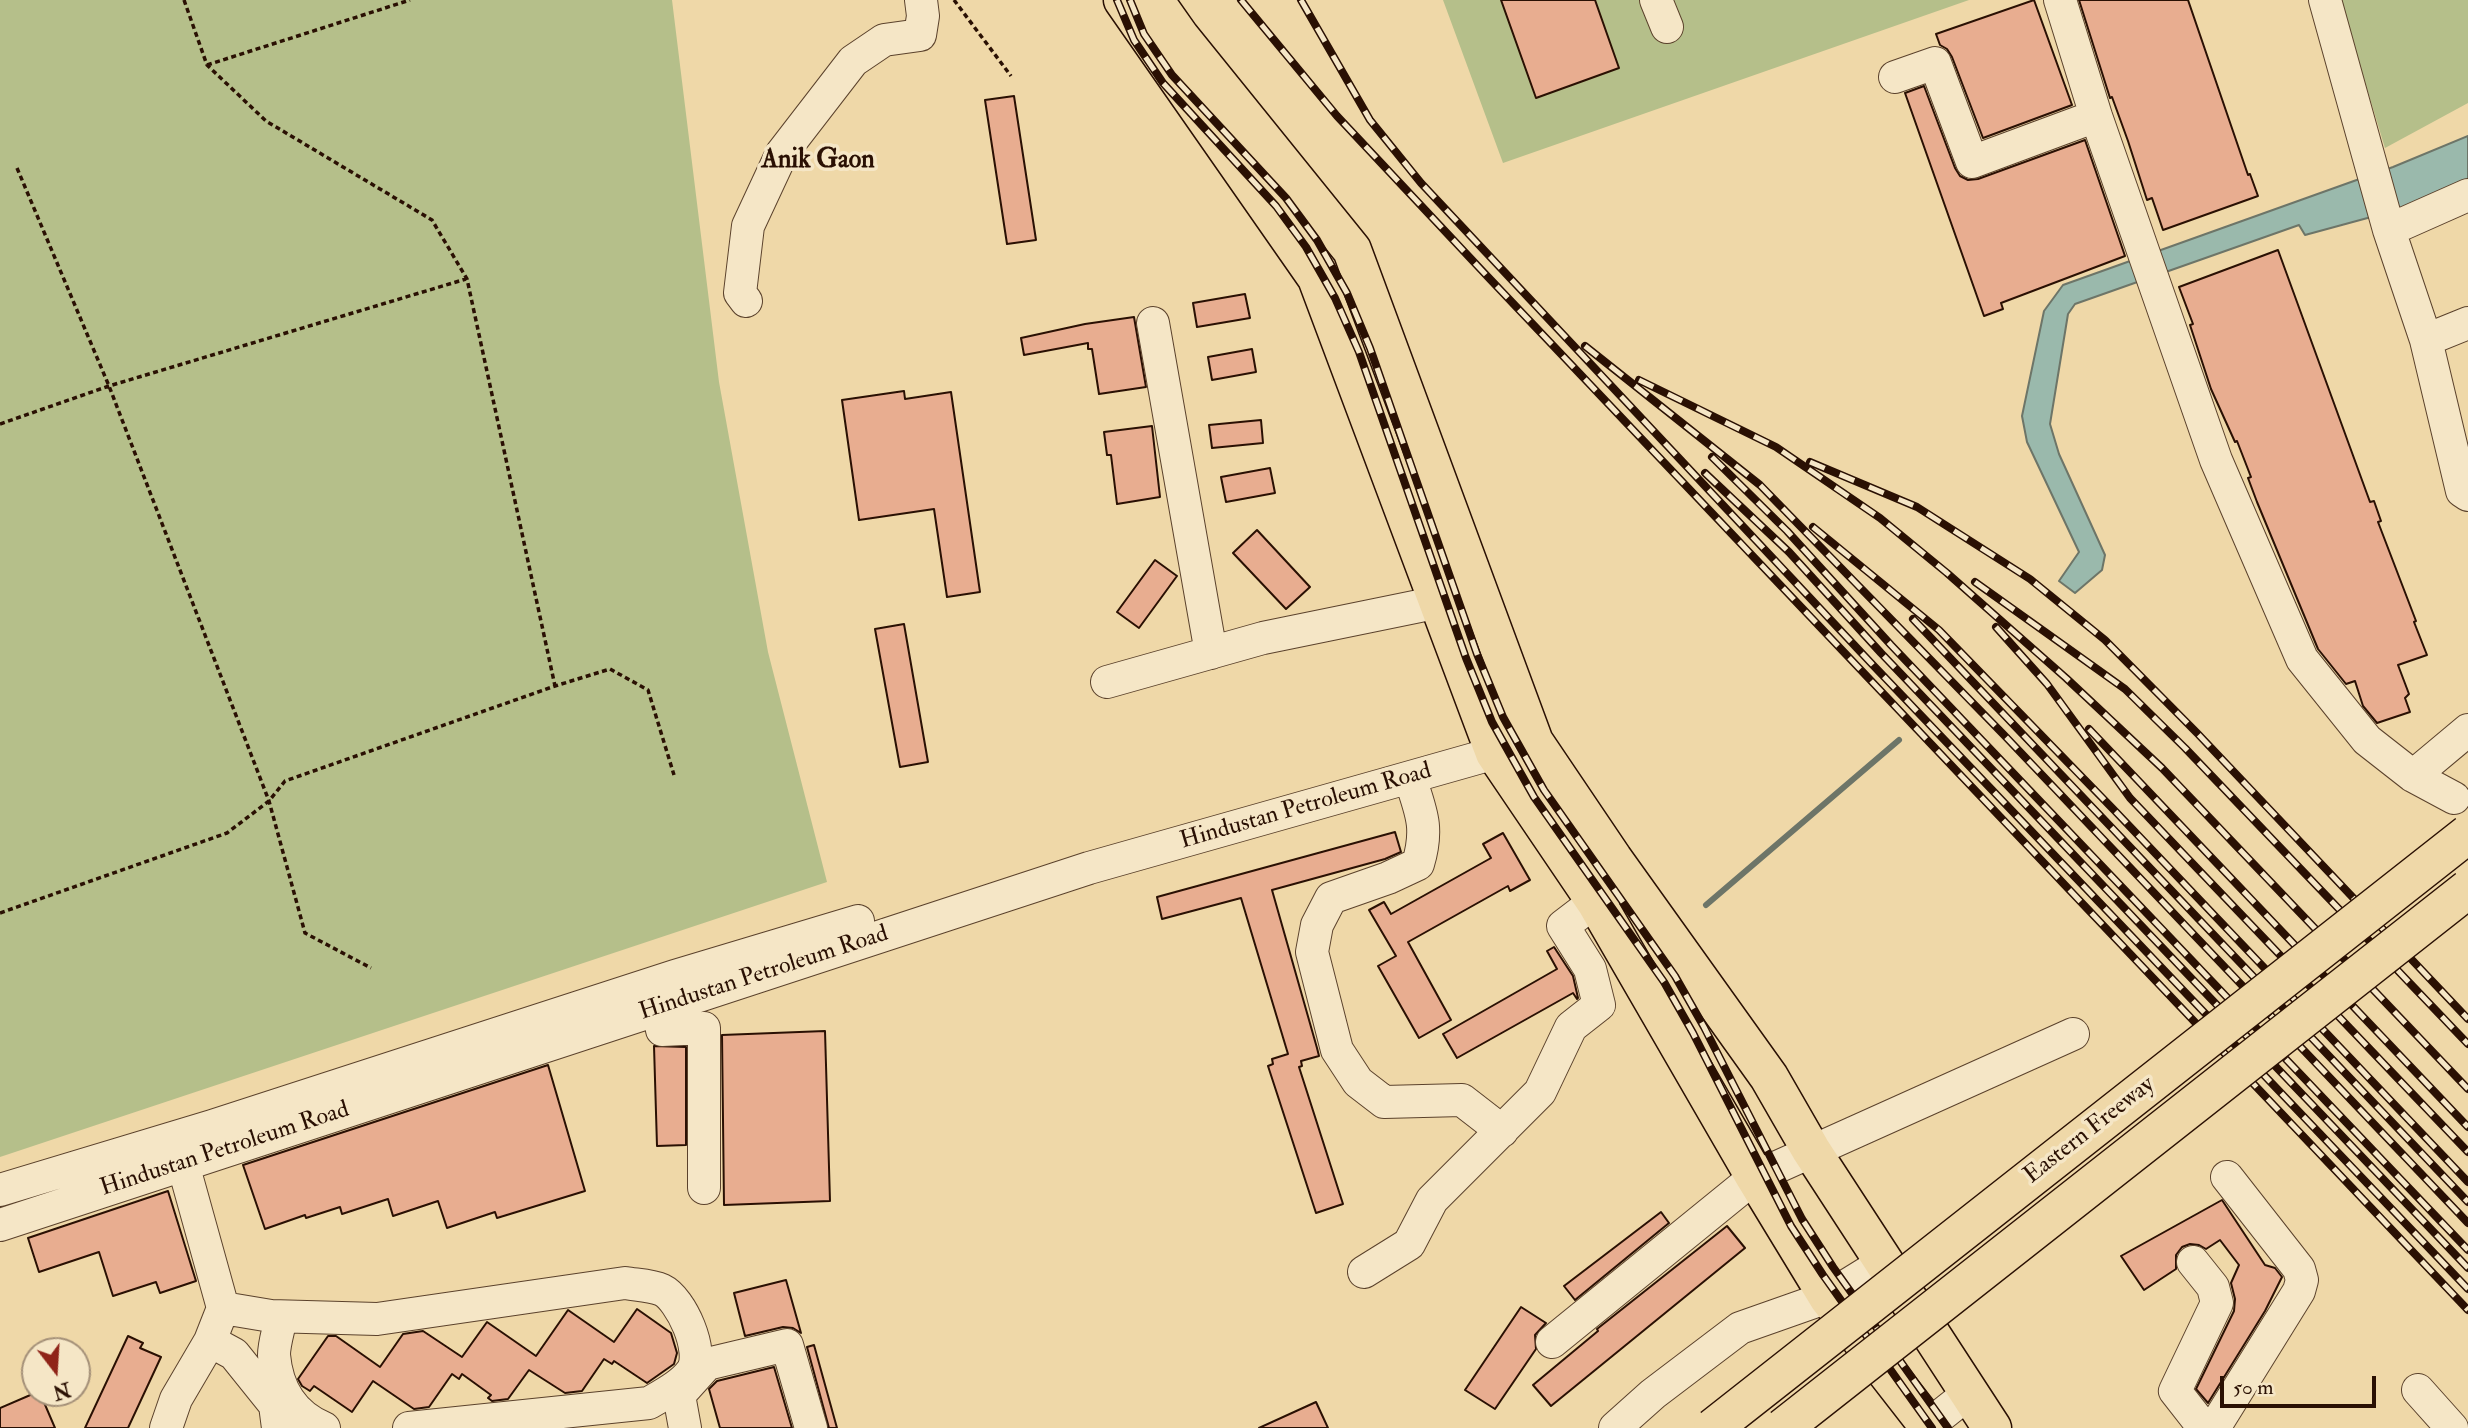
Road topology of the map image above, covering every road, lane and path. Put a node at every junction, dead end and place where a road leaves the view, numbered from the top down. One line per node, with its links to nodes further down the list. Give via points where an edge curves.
1 (184, 0): 9 (path)
2 (410, 0): 9 (path)
3 (921, 0): 17 (street, via 920,35 884,40 853,61 782,153 748,226 740,293)
4 (954, 0): 10 (path)
5 (1123, 0): 24 (main road, via 1317,278)
6 (1154, 0): 29 (main road, via 1352,250)
7 (2060, 0): 12 (street)
8 (2325, 0): 15 (street)
9 (207, 65): 16 (path, via 266,121 432,220)
10 (1011, 76)
11 (1895, 77): 12 (street, via 1935,63 1972,162)
12 (2096, 116): 32 (street, via 2216,460 2302,659 2367,740)
13 (16, 168): 21 (path)
14 (2468, 195): 15 (street)
15 (2389, 230): 20 (street)
16 (467, 279): 21 (path); 27 (path)
17 (746, 302)
18 (1153, 323): 25 (street)
19 (2468, 323): 20 (street)
20 (2426, 340): 23 (street, via 2462,491)
21 (109, 386): 22 (path); 35 (path)
22 (0, 424)
23 (2468, 495)
24 (1439, 602): 25 (street); 30 (main road)
25 (1210, 653): 26 (street)
26 (1107, 682)
27 (555, 686): 31 (path, via 610,669 648,690); 35 (path, via 285,781)
28 (2468, 730): 32 (street)
29 (1531, 732): 30 (street, Hindustan Petroleum Road); 37 (main road)
30 (1492, 744): 33 (street, Hindustan Petroleum Road); 39 (main road); 50 (street, via 675,976)
31 (674, 775)
32 (2413, 776): 34 (street)
33 (1410, 778): 42 (street, Hindustan Petroleum Road, via 1089,868); 44 (street, via 1424,820 1418,864 1331,898 1317,925 1312,952 1337,1050 1359,1082 1384,1102 1462,1100)
34 (2454, 798)
35 (269, 801): 40 (path, via 227,833); 41 (path, via 305,933)
36 (2468, 834): 70 (main road, Eastern Freeway, bridge)
37 (1627, 878): 39 (street); 45 (main road, via 1769,1077)
38 (2468, 889): 71 (main road, Eastern Freeway, bridge)
39 (1596, 902): 44 (street, via 1563,926 1590,969 1599,1005 1571,1027 1540,1092); 47 (main road)
40 (0, 913)
41 (371, 968)
42 (658, 1009): 46 (street, Hindustan Petroleum Road); 49 (street, via 663,1030 704,1028)
43 (2073, 1034): 45 (street)
44 (1502, 1130): 54 (street, via 1432,1200 1409,1244)
45 (1811, 1150): 47 (street); 53 (main road)
46 (183, 1164): 51 (street, Hindustan Petroleum Road); 56 (street)
47 (1755, 1177): 55 (main road); 59 (street)
48 (2227, 1177): 74 (street, via 2299,1269 2302,1280)
49 (704, 1188)
50 (0, 1190)
51 (0, 1225)
52 (2193, 1262): 73 (street, via 2213,1287 2217,1303 2175,1391)
53 (1883, 1263): 55 (street); 61 (main road)
54 (1364, 1272)
55 (1828, 1297): 62 (main road); 69 (street, via 1740,1328)
56 (223, 1308): 57 (street); 58 (street)
57 (281, 1317): 65 (street, via 274,1353 279,1387 301,1416); 66 (street, via 377,1320 625,1283 663,1291 691,1328 693,1370 649,1403)
58 (210, 1341): 63 (street, via 176,1399); 64 (street, via 234,1354 275,1405)
59 (1552, 1342)
60 (2418, 1390): 75 (street)
61 (1969, 1393): 62 (street); 72 (main road)
62 (1928, 1427)
63 (166, 1428)
64 (278, 1428)
65 (324, 1428)
66 (409, 1428)
67 (685, 1428): 68 (street, via 679,1395 707,1364 787,1345)
68 (811, 1428)
69 (1615, 1428)
70 (1713, 1428)
71 (1783, 1428)
72 (1992, 1428)
73 (2204, 1428)
74 (2214, 1428)
75 (2452, 1428)

